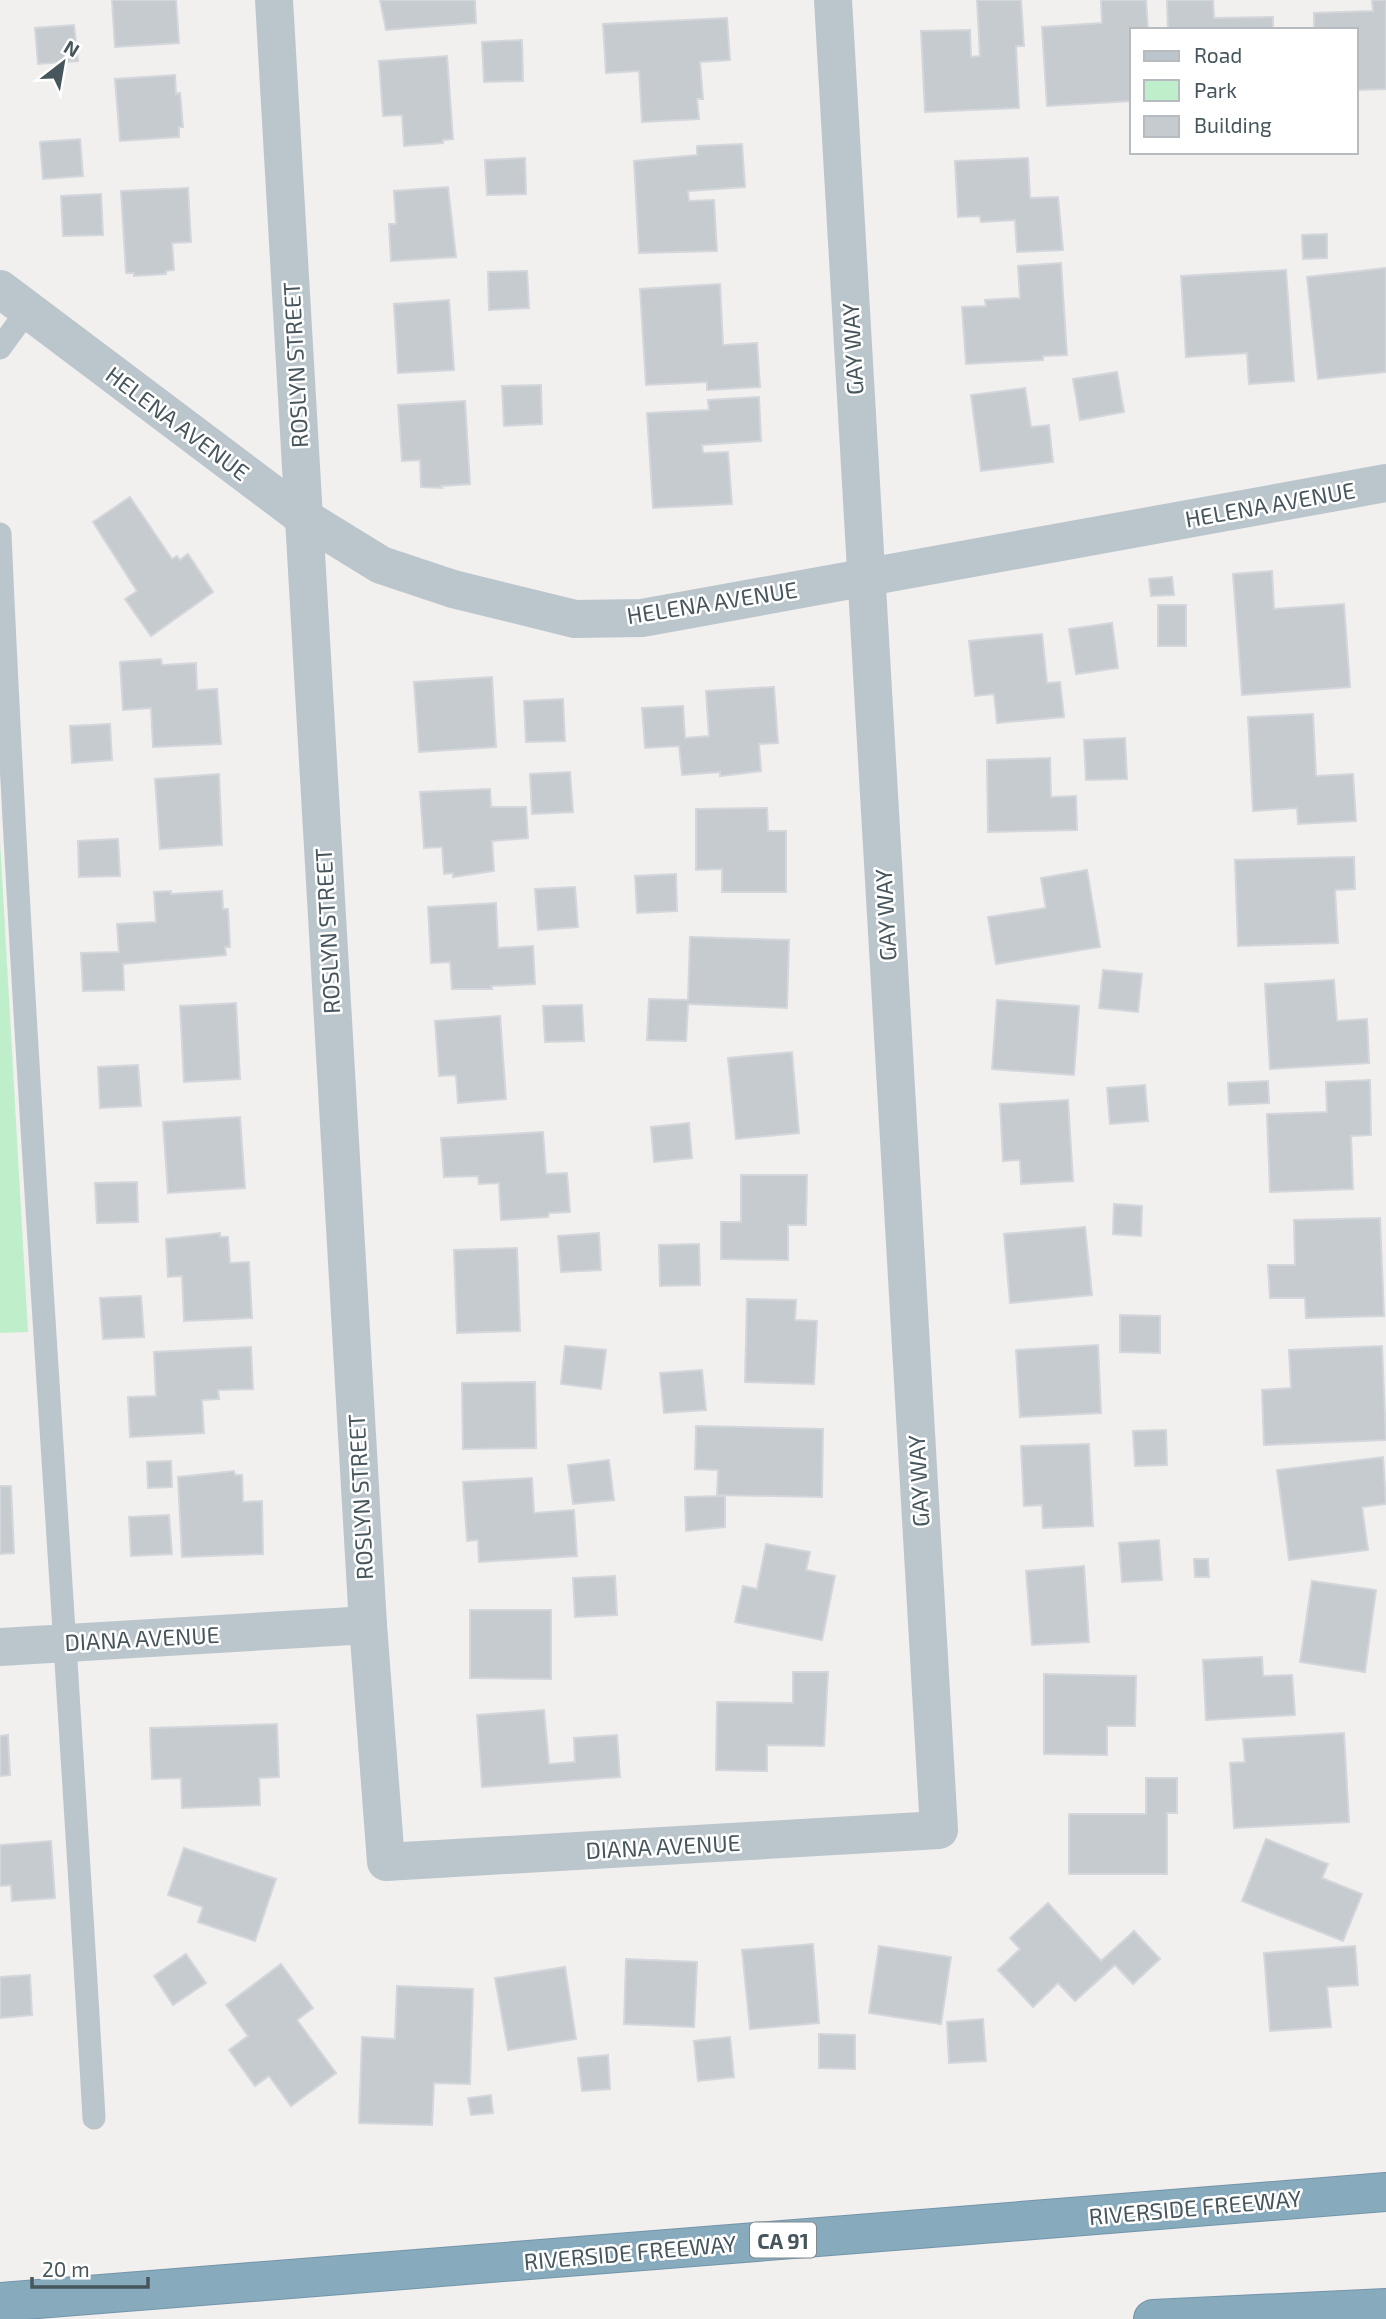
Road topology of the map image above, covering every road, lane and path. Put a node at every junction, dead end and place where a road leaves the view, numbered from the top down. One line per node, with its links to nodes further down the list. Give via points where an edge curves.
1 (274, 0): 6 (street, ROSLYN STREET)
2 (833, 0): 8 (street, GAY WAY)
3 (14, 300): 4 (lane); 6 (street, HELENA AVENUE)
4 (0, 348)
5 (1386, 483): 8 (street, HELENA AVENUE)
6 (303, 517): 8 (street, HELENA AVENUE, via 381,565 453,589 575,619 642,618); 10 (street, ROSLYN STREET)
7 (0, 534): 9 (lane)
8 (864, 575): 13 (street, GAY WAY)
9 (8, 877): 11 (lane)
10 (368, 1625): 11 (street, DIANA AVENUE); 14 (street, ROSLYN STREET)
11 (67, 1643): 12 (street, DIANA AVENUE); 15 (lane)
12 (0, 1647)
13 (939, 1830): 14 (street, DIANA AVENUE)
14 (386, 1862)
15 (94, 2118)
16 (1386, 2192): 17 (highway, RIVERSIDE FREEWAY / CA 91)
17 (0, 2302)
18 (1386, 2308): 19 (highway)
19 (1153, 2319)

